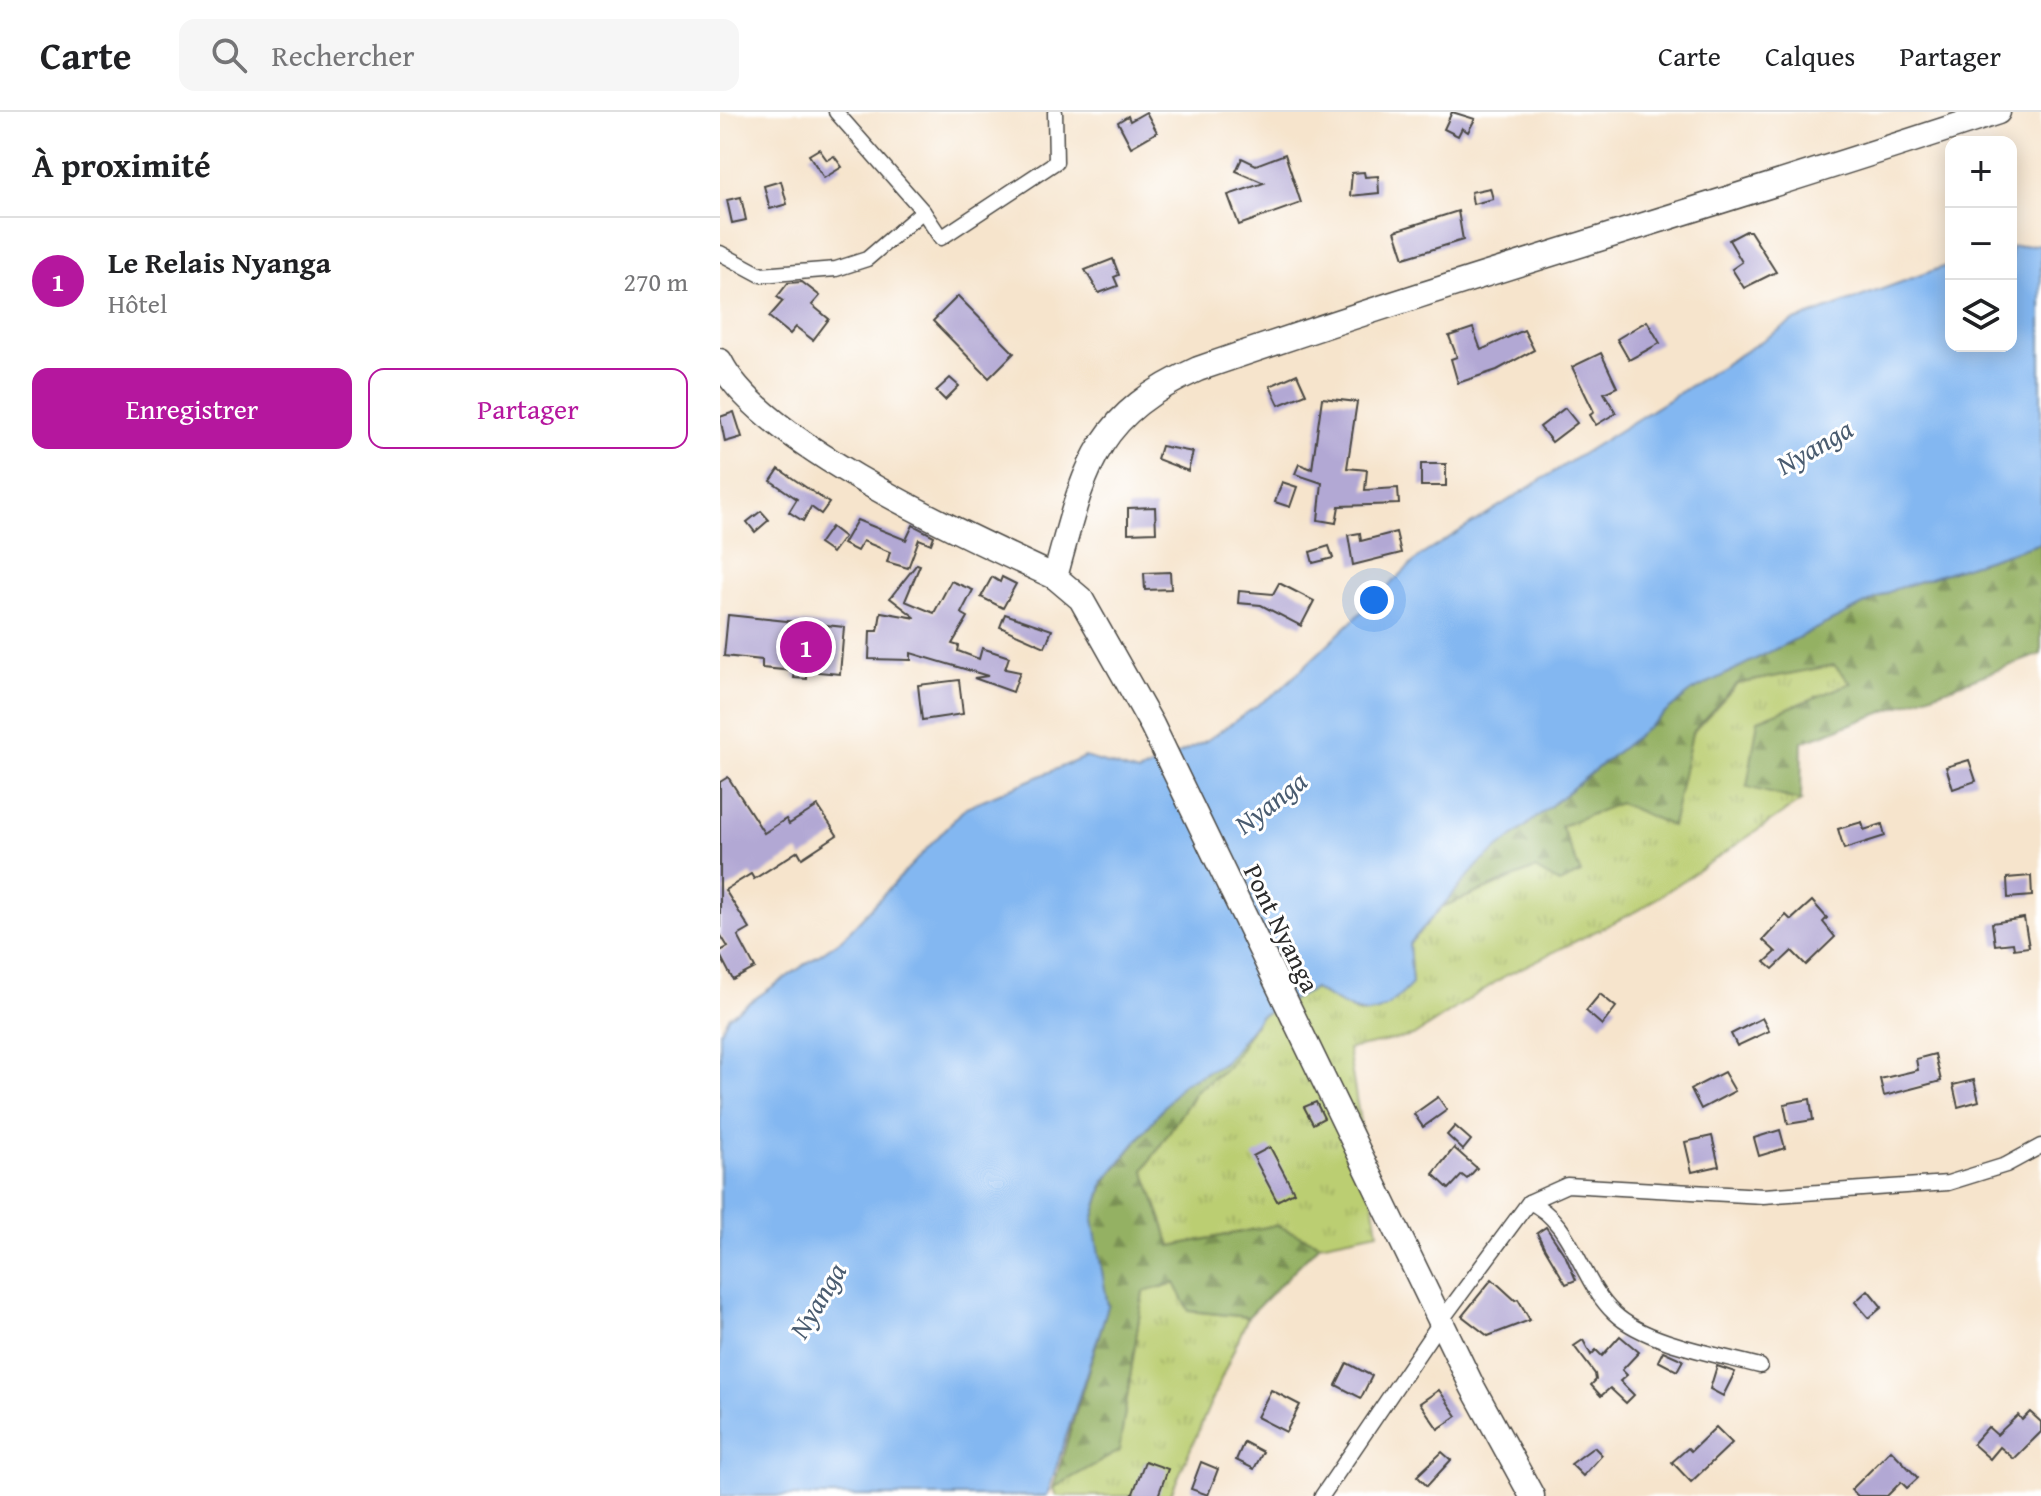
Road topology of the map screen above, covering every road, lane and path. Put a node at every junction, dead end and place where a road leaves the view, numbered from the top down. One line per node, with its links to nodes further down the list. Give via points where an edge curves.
1 (836, 112): 4 (street)
2 (1055, 112): 4 (street, via 1056,162 941,238)
3 (1998, 112): 7 (main road, via 1363,311 1174,380 1132,408 1094,452)
4 (923, 211): 5 (street, via 867,259 836,269 761,275)
5 (720, 253)
6 (720, 361): 7 (main road, Pont Nyanga, via 776,424 940,522)
7 (1055, 577): 10 (main road, Pont Nyanga, via 1081,599 1152,725)
8 (2041, 1146): 9 (street, via 2006,1165 1948,1183 1763,1196 1567,1185)
9 (1529, 1202): 10 (street); 11 (street, via 1551,1215 1619,1318 1686,1346)
10 (1441, 1321): 12 (street); 13 (main road, Pont Nyanga)
11 (1760, 1366)
12 (1322, 1496)
13 (1532, 1496)

